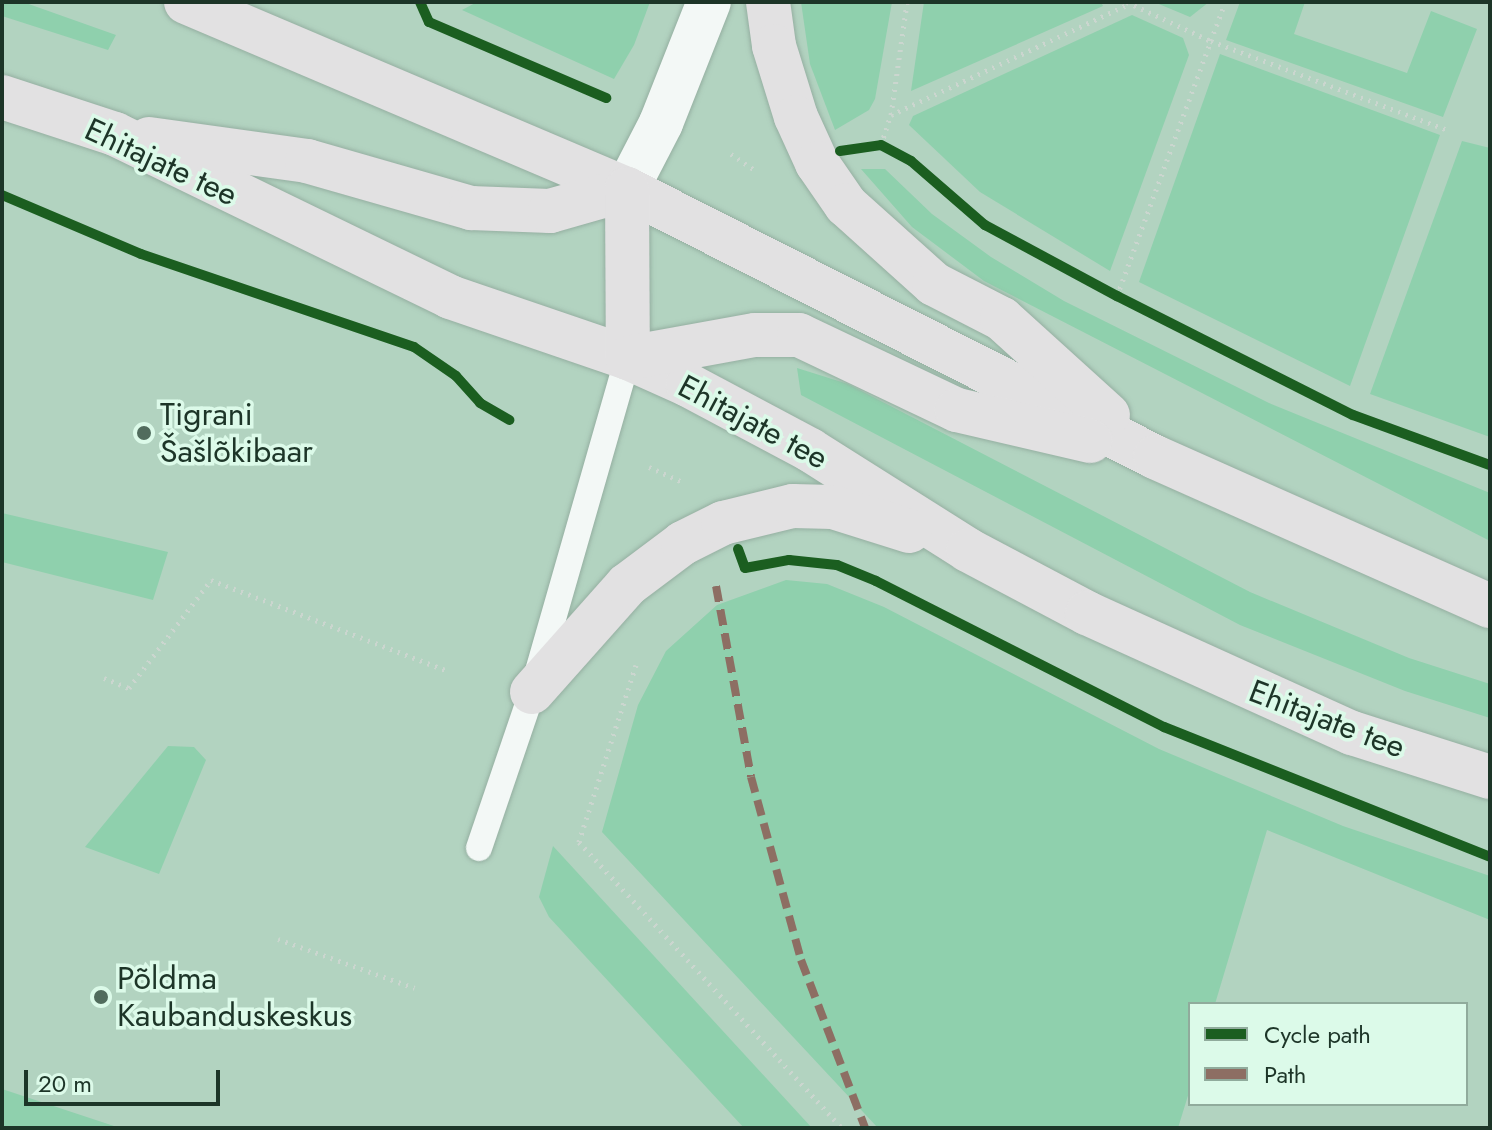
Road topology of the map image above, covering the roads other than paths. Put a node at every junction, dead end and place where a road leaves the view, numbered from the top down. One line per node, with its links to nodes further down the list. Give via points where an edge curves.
1 (186, 2): 6 (main road)
2 (709, 2): 6 (main road, via 661,123)
3 (768, 2): 8 (main road, via 774,46 796,117 817,163 846,205 934,284 1002,319)
4 (2, 97): 5 (main road, Ehitajate tee)
5 (115, 134): 6 (main road, via 307,161 471,208 550,211); 7 (main road, Ehitajate tee, via 450,297)
6 (627, 189): 7 (main road); 8 (main road)
7 (628, 358): 8 (main road, via 755,335 799,335 957,410); 9 (main road, Ehitajate tee, via 810,450); 11 (lane)
8 (1155, 457): 10 (main road)
9 (968, 550): 11 (main road, via 833,507 793,506 723,523 683,543 627,585); 12 (main road, Ehitajate tee, via 1222,678 1352,733)
10 (1490, 606)
11 (532, 692): 13 (lane)
12 (1490, 777)
13 (479, 848)

